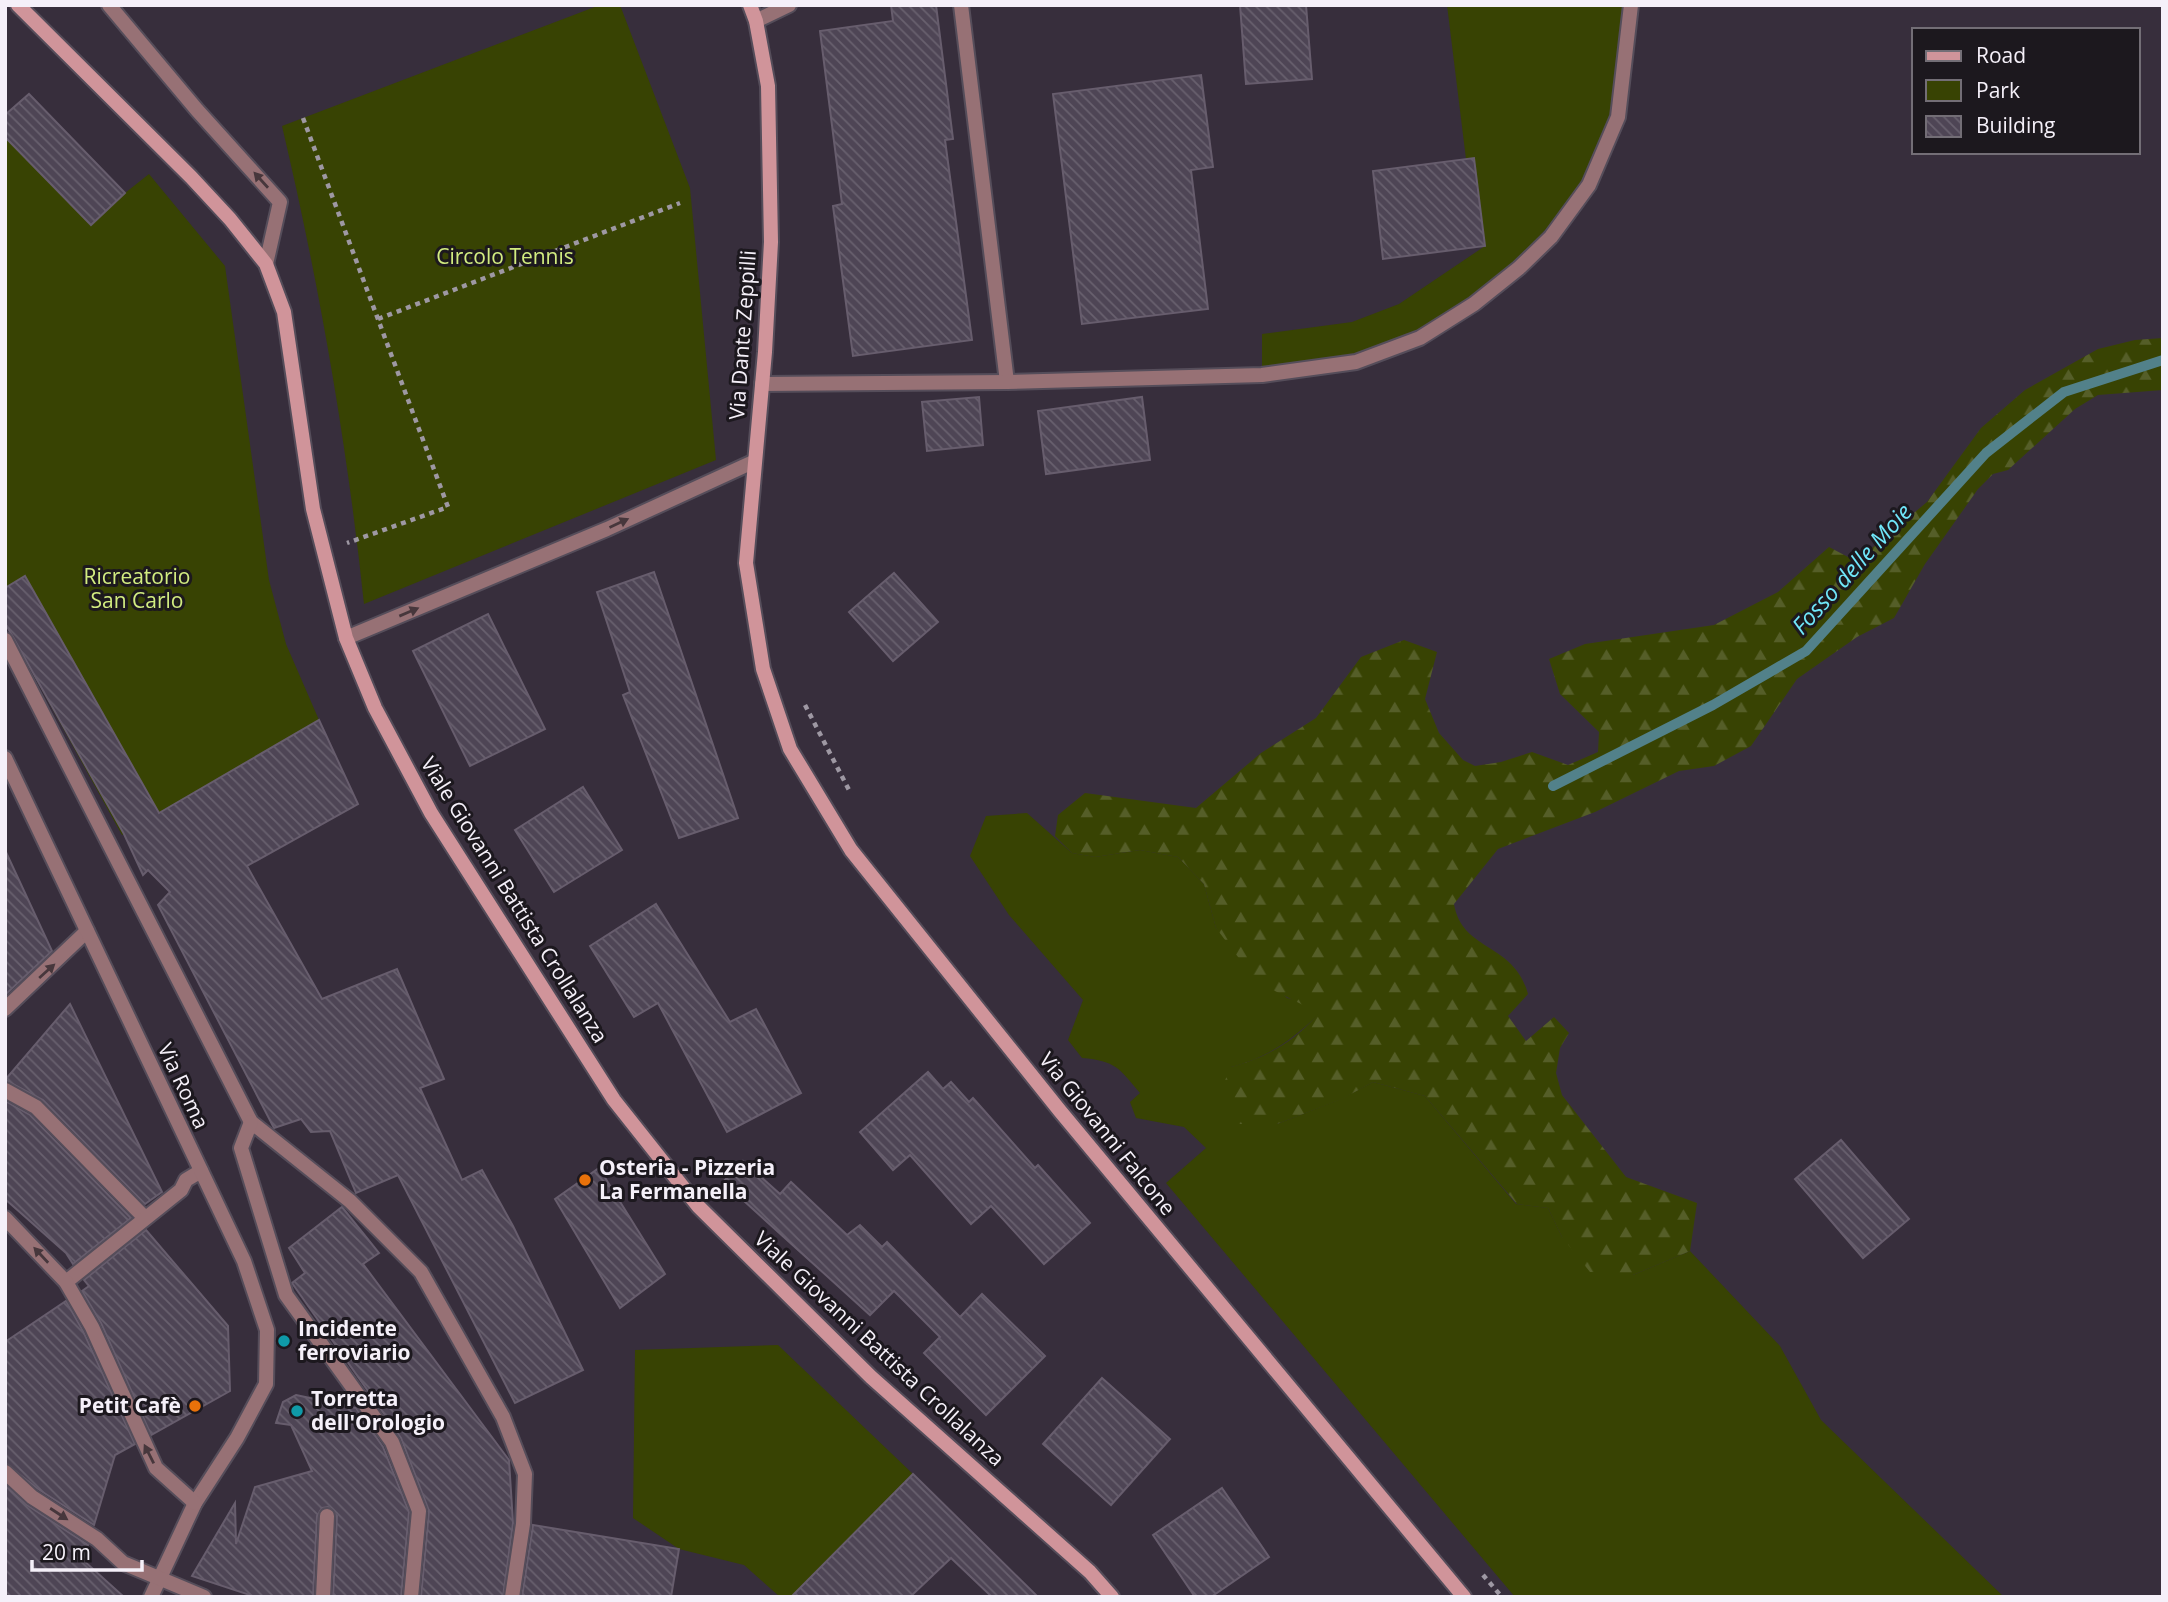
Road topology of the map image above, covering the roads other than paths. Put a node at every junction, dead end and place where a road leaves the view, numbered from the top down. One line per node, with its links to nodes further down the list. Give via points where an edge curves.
1 (18, 5): 8 (main road, Viale Giovanni Battista Crollalanza, via 191,177)
2 (109, 5): 8 (street, one-way to 2, via 280,202)
3 (750, 5): 7 (main road, Via Dante Zeppilli)
4 (789, 5): 7 (street)
5 (961, 5): 9 (street)
6 (1631, 5): 9 (street, via 1618,117 1590,185 1551,237 1519,268 1420,338 1356,362 1262,375)
7 (756, 21): 10 (main road, Via Dante Zeppilli, via 768,86 770,229)
8 (266, 264): 12 (main road, Viale Giovanni Battista Crollalanza, via 284,312 313,509)
9 (1007, 382): 10 (street)
10 (762, 384): 11 (main road, Via Dante Zeppilli)
11 (753, 462): 12 (street, one-way to 11, via 607,529); 14 (main road, Via Dante Zeppilli, via 747,562)
12 (346, 638): 33 (main road, Viale Giovanni Battista Crollalanza, via 375,708 431,813 614,1100 698,1206 871,1377 1090,1572)
13 (5, 640): 19 (street)
14 (763, 669): 34 (main road, Via Giovanni Falcone, via 790,749 851,850 1060,1111)
15 (5, 758): 16 (street, Via Roma)
16 (87, 931): 17 (street, one-way to 16); 20 (street, Via Roma)
17 (5, 1009)
18 (5, 1090): 22 (street, via 36,1107)
19 (251, 1122): 31 (street, via 241,1148 286,1295 392,1442 419,1511); 32 (street, via 350,1201 421,1272 503,1417 525,1474)
20 (201, 1171): 22 (street); 25 (street, Via Roma, via 244,1261 267,1330 266,1384)
21 (5, 1218): 23 (street, one-way to 21)
22 (145, 1218): 23 (street)
23 (66, 1282): 25 (street, one-way to 23, via 156,1468 92,1327)
24 (5, 1472): 27 (street, one-way to 27, via 123,1563)
25 (195, 1503): 27 (street, Via Roma)
26 (327, 1516): 30 (street)
27 (160, 1581): 28 (street, Via Roma); 29 (street)
28 (151, 1597)
29 (204, 1597)
30 (323, 1597)
31 (411, 1597)
32 (512, 1597)
33 (1112, 1597)
34 (1464, 1597)

